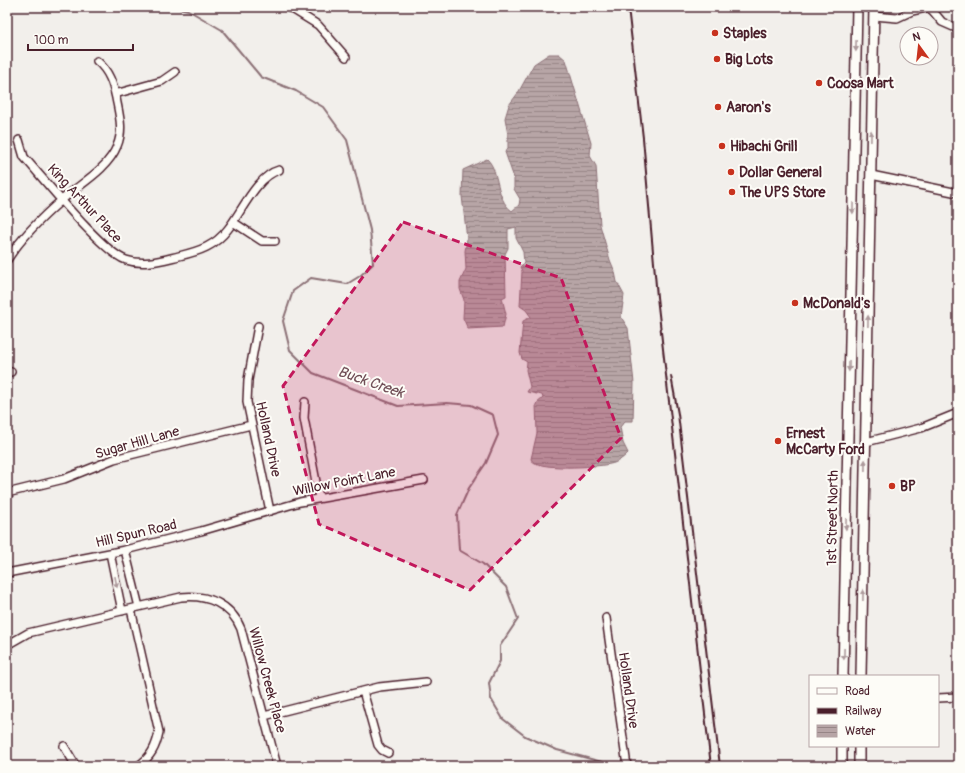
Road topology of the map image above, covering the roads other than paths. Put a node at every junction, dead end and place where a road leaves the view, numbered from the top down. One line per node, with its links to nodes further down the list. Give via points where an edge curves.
1 (289, 7): 5 (street, via 318,25)
2 (857, 7): 10 (main road, 1st Street North, one-way to 10)
3 (874, 11): 4 (street, via 897,18 926,8 932,10 942,22); 12 (main road, one-way to 3)
4 (958, 29)
5 (346, 57)
6 (97, 61): 8 (street, via 107,70)
7 (175, 72): 8 (street, via 162,81)
8 (115, 94): 14 (street, via 121,124 117,148 105,164)
9 (19, 140): 14 (street, King Arthur Place, via 24,157)
10 (853, 169): 12 (main road); 18 (main road, 1st Street North, one-way to 18)
11 (279, 170): 15 (street, King Arthur Place, via 266,176)
12 (871, 175): 13 (street); 19 (main road)
13 (958, 193)
14 (62, 200): 15 (street, King Arthur Place, via 108,248 125,259 136,262 151,262 202,250 217,242); 17 (street, via 30,230)
15 (233, 222): 16 (street, via 262,241)
16 (275, 241)
17 (7, 258)
18 (851, 261): 19 (main road); 21 (main road, 1st Street North)
19 (869, 262): 22 (main road, one-way to 19)
20 (258, 326): 25 (street, Holland Drive, via 247,395)
21 (850, 348): 22 (main road); 27 (main road, 1st Street North, one-way to 27)
22 (867, 348): 26 (main road)
23 (305, 402): 30 (street, via 304,418)
24 (958, 413): 26 (street, via 921,428)
25 (251, 425): 29 (street, Sugar Hill Lane, via 114,459 64,480); 33 (street, Holland Drive)
26 (866, 442): 27 (main road); 32 (main road, one-way to 26)
27 (848, 445): 31 (main road, 1st Street North)
28 (424, 480): 30 (street, Willow Point Lane)
29 (7, 493)
30 (319, 498): 33 (street, Willow Point Lane)
31 (847, 509): 32 (main road); 39 (main road, 1st Street North, one-way to 39)
32 (864, 510): 40 (main road, one-way to 32)
33 (270, 511): 34 (street, Hill Spun Road, via 201,532)
34 (125, 550): 35 (street, Hill Spun Road); 37 (street)
35 (110, 553): 36 (street, Hill Spun Road); 41 (street, one-way to 41)
36 (7, 571)
37 (139, 607): 38 (street, Willow Creek Place); 50 (street, Willow Creek Place, via 181,597 199,596 218,602 232,613 241,629)
38 (131, 609): 41 (street, Willow Creek Place); 56 (street, via 159,732 151,754)
39 (845, 610): 40 (main road); 44 (main road, 1st Street North, one-way to 44)
40 (862, 610): 45 (main road)
41 (122, 611): 43 (street, Willow Creek Place, via 28,633)
42 (606, 618): 58 (street, Holland Drive)
43 (7, 645)
44 (843, 675)
45 (861, 675)
46 (426, 682): 47 (street)
47 (363, 690): 50 (street); 54 (street, via 378,745)
48 (958, 697): 49 (street)
49 (939, 698)
50 (264, 716): 57 (street, Willow Creek Place)
51 (64, 746): 55 (street)
52 (842, 747): 59 (main road)
53 (860, 747): 60 (main road)
54 (388, 753)
55 (76, 766)
56 (138, 766)
57 (277, 766)
58 (627, 766)
59 (842, 766)
60 (859, 766)

